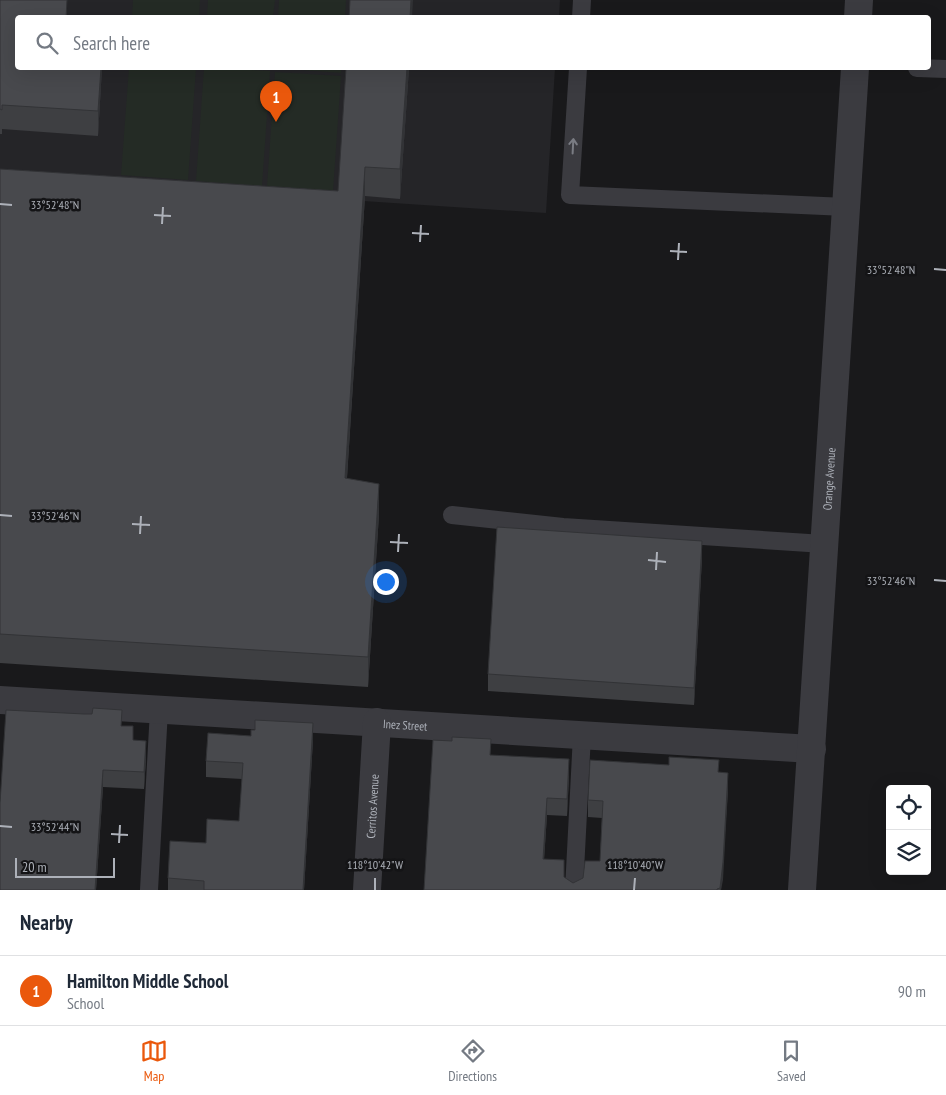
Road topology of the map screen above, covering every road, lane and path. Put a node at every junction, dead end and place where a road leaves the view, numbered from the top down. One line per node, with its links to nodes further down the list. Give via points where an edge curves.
1 (582, 0): 3 (lane)
2 (859, 0): 4 (street)
3 (581, 15)
4 (858, 15)
5 (931, 68): 6 (lane)
6 (946, 69)
7 (578, 70): 9 (lane, one-way to 7, via 570,195)
8 (855, 70): 9 (street, Orange Avenue)
9 (846, 207): 11 (street, Orange Avenue)
10 (452, 515): 11 (lane, via 563,527)
11 (824, 544): 16 (street, Orange Avenue)
12 (0, 700): 13 (street, Inez Street)
13 (159, 710): 14 (street, Inez Street); 17 (lane)
14 (377, 722): 15 (street, Inez Street); 18 (street, Cerritos Avenue)
15 (582, 735): 16 (street, Inez Street); 19 (lane)
16 (812, 749): 20 (street, Orange Avenue)
17 (149, 890)
18 (367, 890)
19 (574, 890)
20 (802, 890)

